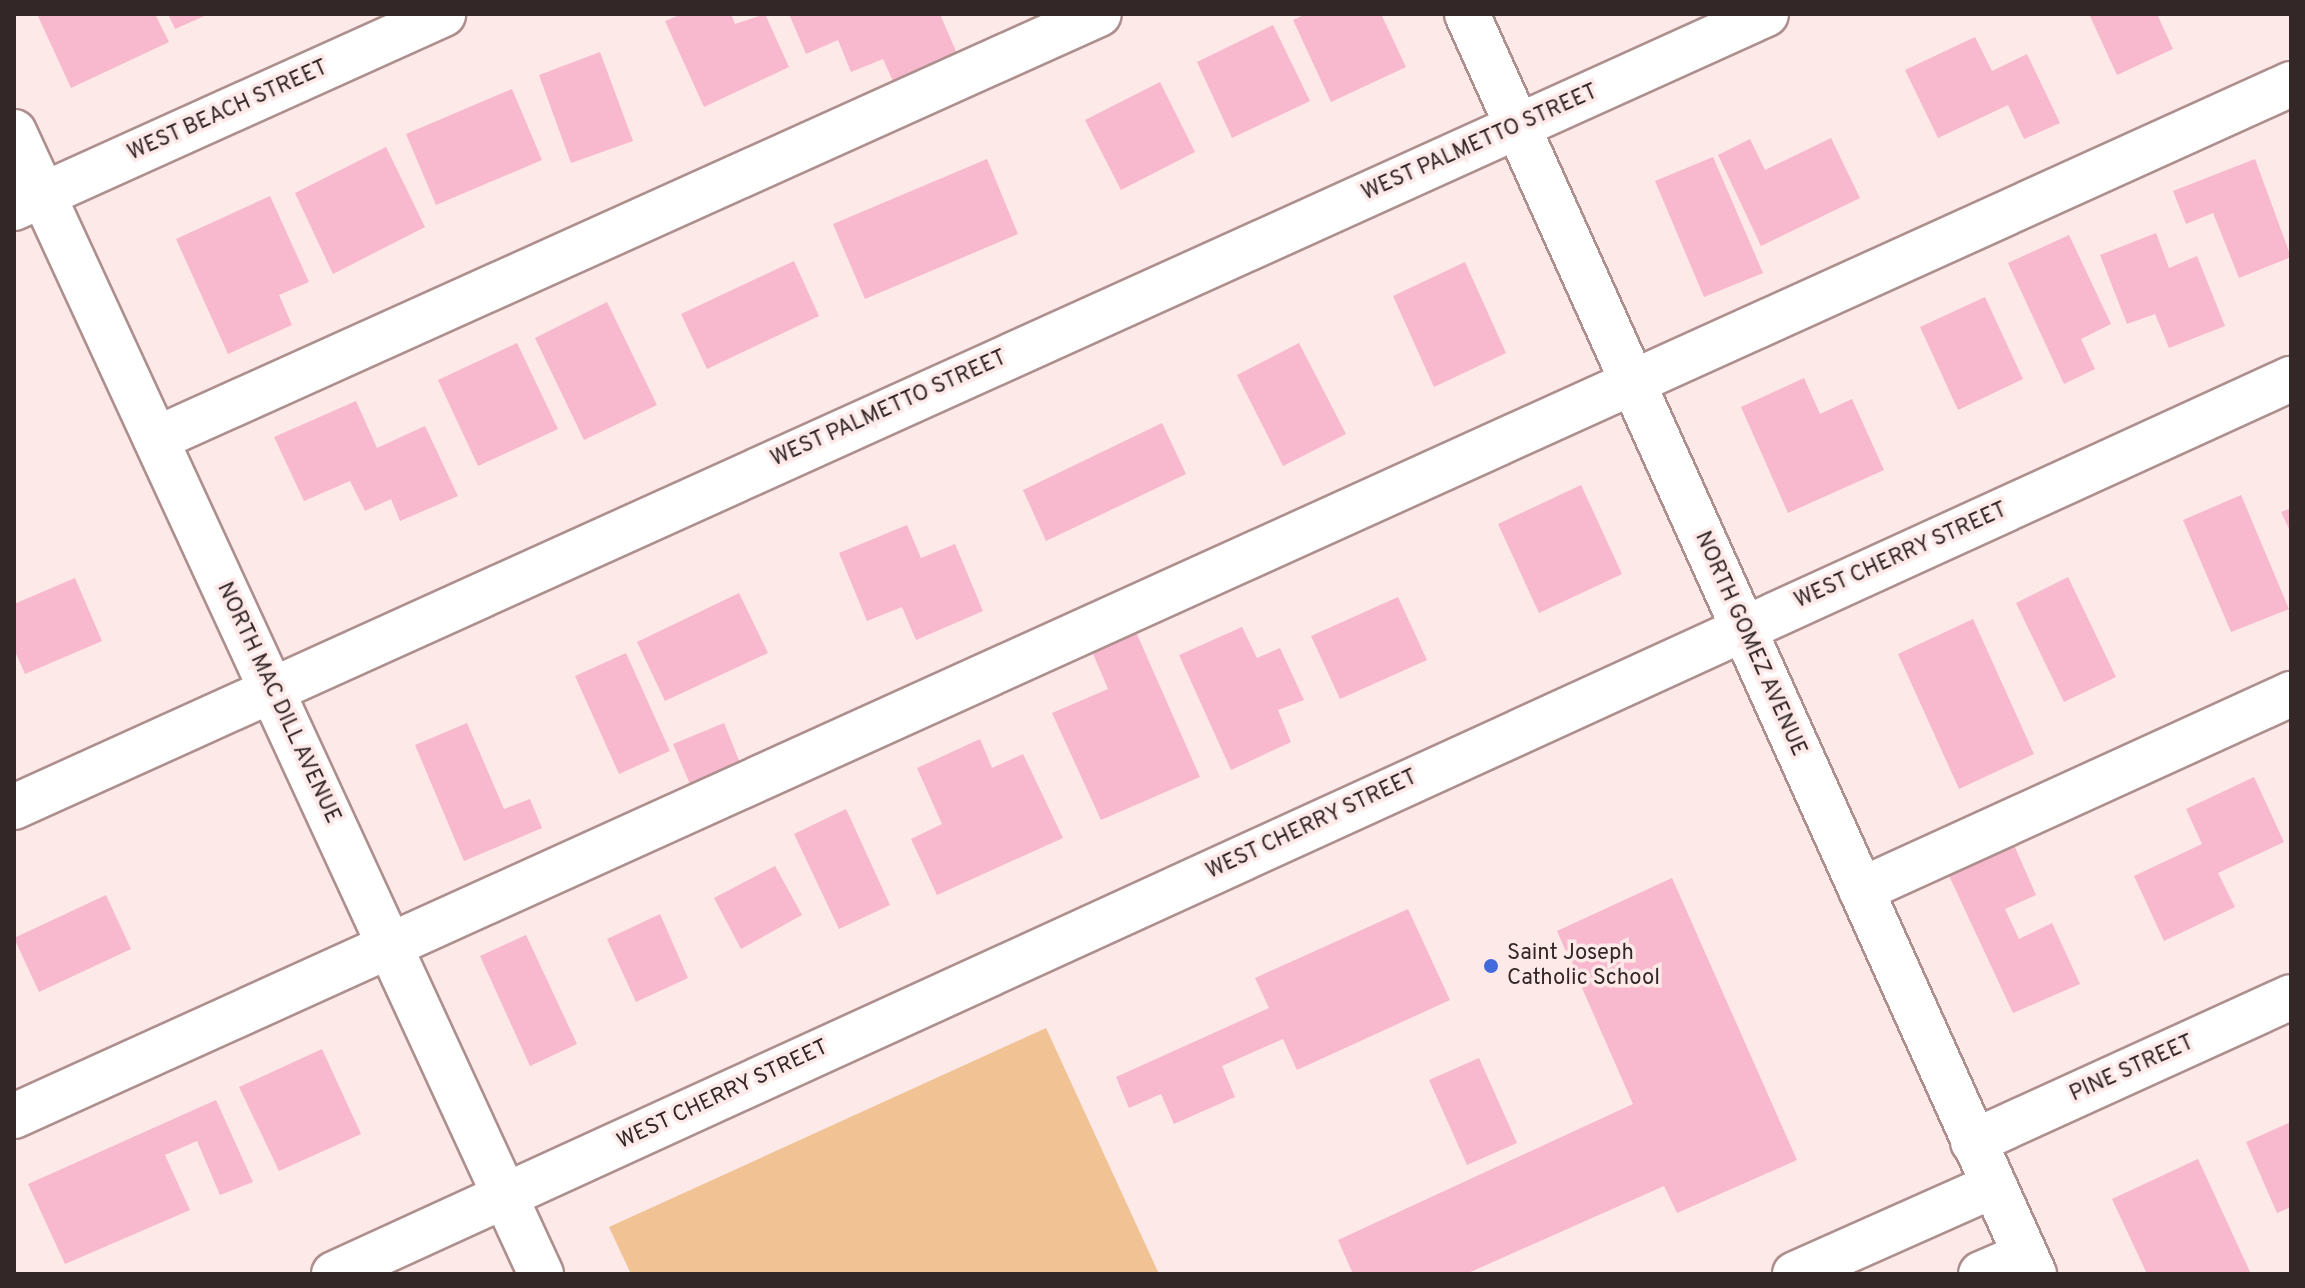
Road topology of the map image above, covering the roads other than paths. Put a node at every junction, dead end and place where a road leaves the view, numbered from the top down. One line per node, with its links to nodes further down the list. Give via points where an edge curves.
1 (443, 14): 8 (street, WEST BEACH STREET)
2 (1099, 14): 11 (street)
3 (1467, 14): 6 (street, NORTH GOMEZ AVENUE)
4 (1766, 14): 6 (street, WEST PALMETTO STREET)
5 (2291, 84): 10 (street)
6 (1518, 126): 10 (street, NORTH GOMEZ AVENUE); 13 (street, WEST PALMETTO STREET)
7 (14, 132): 8 (street, NORTH MAC DILL AVENUE)
8 (28, 202): 11 (street, NORTH MAC DILL AVENUE)
9 (2291, 379): 12 (street, WEST CHERRY STREET)
10 (1633, 381): 12 (street, NORTH GOMEZ AVENUE); 17 (street)
11 (156, 439): 13 (street, NORTH MAC DILL AVENUE)
12 (1743, 627): 16 (street, NORTH GOMEZ AVENUE); 22 (street, WEST CHERRY STREET)
13 (271, 687): 15 (street, WEST PALMETTO STREET); 17 (street, NORTH MAC DILL AVENUE)
14 (2291, 694): 16 (street)
15 (14, 807)
16 (1861, 890): 20 (street, NORTH GOMEZ AVENUE)
17 (388, 942): 19 (street); 22 (street, NORTH MAC DILL AVENUE)
18 (2291, 997): 20 (street, PINE STREET)
19 (14, 1116)
20 (1973, 1142): 21 (street, NORTH GOMEZ AVENUE)
21 (1993, 1186): 23 (street, NORTH GOMEZ AVENUE); 26 (street)
22 (506, 1195): 24 (street, WEST CHERRY STREET); 25 (street, NORTH MAC DILL AVENUE)
23 (2029, 1264): 27 (street)
24 (334, 1274)
25 (541, 1274)
26 (1795, 1274)
27 (1981, 1274)

